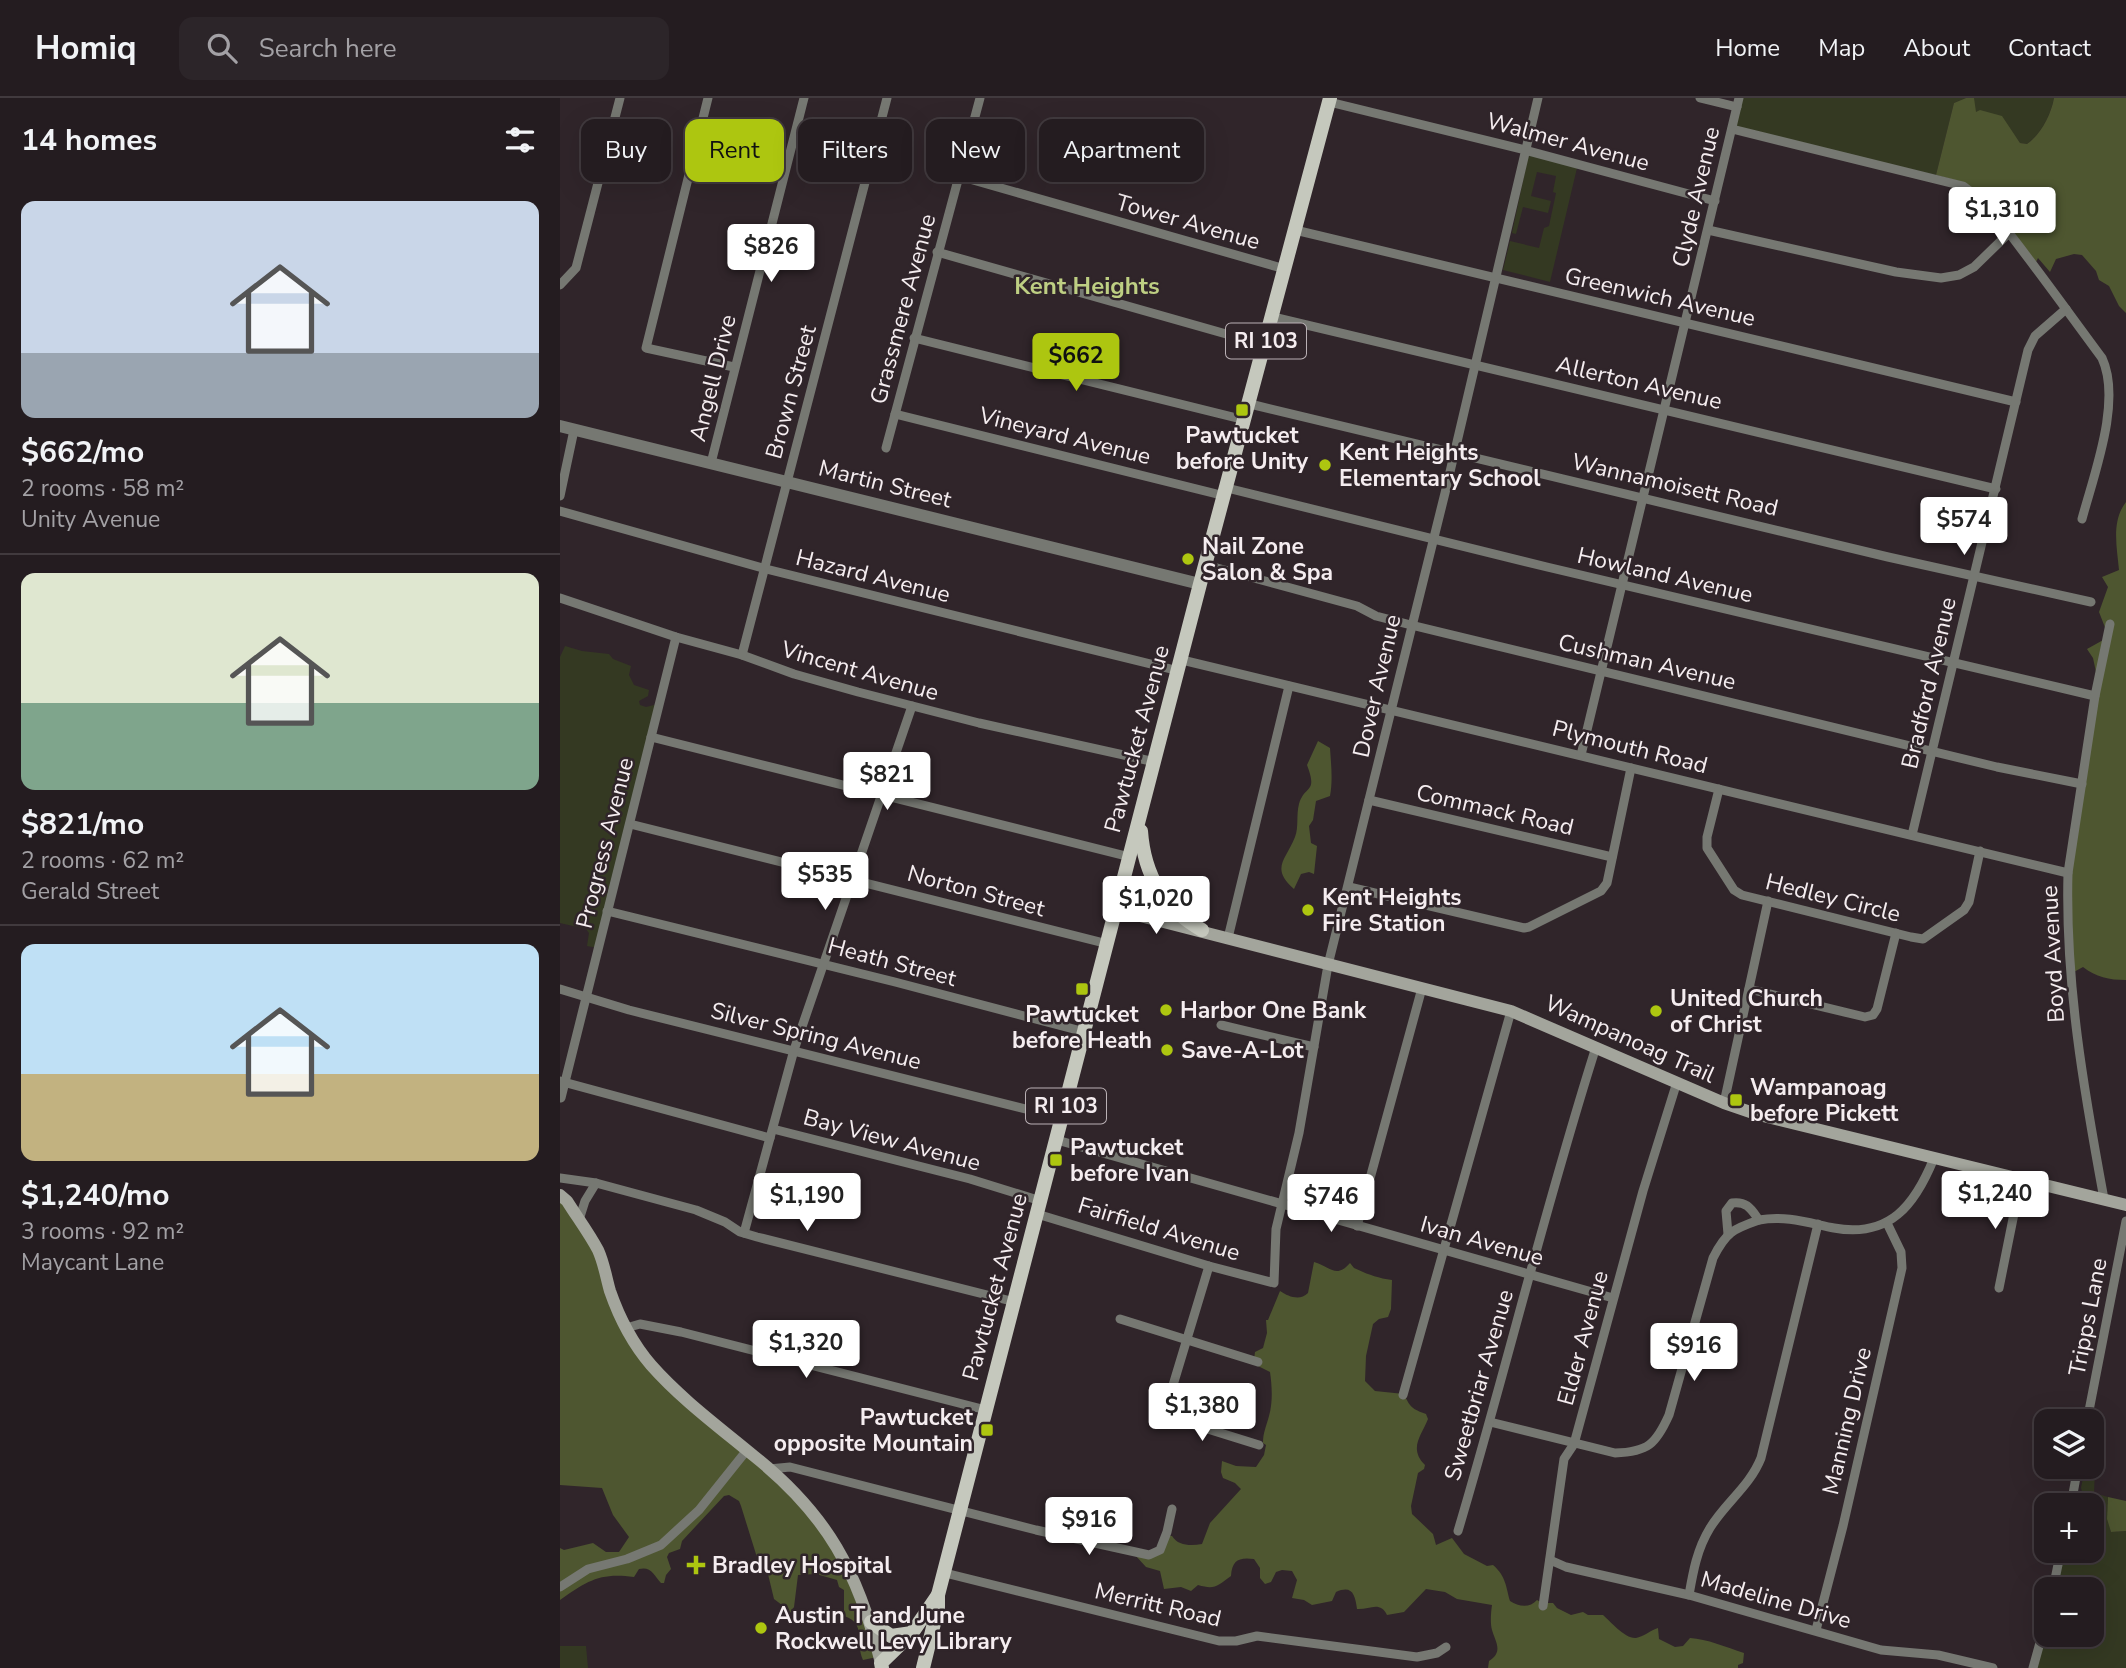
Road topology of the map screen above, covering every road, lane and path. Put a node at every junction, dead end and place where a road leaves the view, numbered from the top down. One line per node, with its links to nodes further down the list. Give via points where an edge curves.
1 (620, 98): 22 (street, via 576,268)
2 (708, 98): 29 (street, via 646,348)
3 (804, 98): 29 (street, Angell Drive)
4 (887, 98): 40 (street, Brown Street)
5 (980, 98): 10 (street, Grassmere Avenue)
6 (1538, 98): 12 (street, Dover Avenue)
7 (1700, 98): 9 (street)
8 (1330, 100): 12 (street, Walmer Avenue); 16 (main road, Pawtucket Avenue / RI 103)
9 (1738, 102): 11 (street, Clyde Avenue)
10 (974, 119)
11 (1732, 129): 15 (street, Clyde Avenue); 18 (street, via 1963,186)
12 (1525, 150): 15 (street, Walmer Avenue); 21 (street, Dover Avenue)
13 (957, 182): 19 (street, Grassmere Avenue)
14 (980, 182): 20 (street, Tower Avenue)
15 (1715, 201): 17 (street, Clyde Avenue)
16 (1295, 230): 20 (main road, Pawtucket Avenue / RI 103); 21 (street, Greenwich Avenue)
17 (1708, 230): 18 (street, via 1941,278 1974,267); 25 (street, Clyde Avenue)
18 (2010, 232): 23 (street)
19 (937, 252): 26 (street, Grassmere Avenue); 27 (street)
20 (1285, 269): 24 (main road, Pawtucket Avenue / RI 103)
21 (1494, 277): 25 (street, Greenwich Avenue); 28 (street, Dover Avenue)
22 (560, 285)
23 (2066, 310): 30 (street, Bradford Avenue, via 2035,336); 46 (street, via 2102,358 2109,380 2107,421)
24 (1273, 317): 27 (main road, Pawtucket Avenue / RI 103); 28 (street, Allerton Avenue)
25 (1686, 322): 30 (street, Greenwich Avenue); 32 (street, Clyde Avenue)
26 (914, 338): 33 (street, Grassmere Avenue); 34 (street)
27 (1265, 345): 31 (main road, Pawtucket Avenue / RI 103)
28 (1475, 364): 32 (street, Allerton Avenue); 38 (street, Dover Avenue)
29 (734, 368): 39 (street, Angell Drive)
30 (2016, 402): 41 (street, Bradford Avenue)
31 (1250, 404): 34 (main road, Pawtucket Avenue / RI 103); 38 (street, Wannamoisett Road)
32 (1666, 409): 41 (street, Allerton Avenue); 44 (street, Clyde Avenue)
33 (895, 414): 37 (street, Grassmere Avenue); 42 (street, Vineyard Avenue)
34 (1245, 420): 42 (main road, Pawtucket Avenue / RI 103)
35 (560, 426): 36 (street, Martin Street)
36 (574, 430): 39 (street, Martin Street); 43 (street)
37 (886, 448)
38 (1454, 453): 44 (street, Wannamoisett Road); 47 (street, Dover Avenue)
39 (711, 463): 40 (street, Martin Street)
40 (787, 482): 49 (street, Brown Street); 51 (street, Martin Street)
41 (1996, 489): 50 (street, Bradford Avenue)
42 (1226, 492): 47 (street, Howland Avenue); 48 (main road, Pawtucket Avenue / RI 103)
43 (560, 496)
44 (1645, 498): 50 (street, Wannamoisett Road); 52 (street, Clyde Avenue)
45 (560, 511): 49 (street, Hazard Avenue)
46 (2082, 519)
47 (1433, 539): 52 (street, Howland Avenue); 56 (street, Dover Avenue)
48 (1206, 565): 51 (main road, Pawtucket Avenue / RI 103); 56 (street, Cushman Avenue)
49 (766, 569): 58 (street, Brown Street); 60 (street, Hazard Avenue)
50 (1974, 575): 54 (street, Wannamoisett Road); 59 (street, Bradford Avenue)
51 (1200, 584): 60 (main road, Pawtucket Avenue / RI 103)
52 (1623, 584): 59 (street, Howland Avenue); 61 (street, Clyde Avenue)
53 (560, 598): 57 (street, Vincent Avenue)
54 (2091, 602)
55 (2110, 624): 63 (street, Boyd Avenue)
56 (1410, 625): 61 (street, Cushman Avenue); 65 (street, Dover Avenue)
57 (676, 637): 58 (street, Vincent Avenue); 66 (street, Progress Avenue)
58 (742, 655): 64 (street, Vincent Avenue)
59 (1953, 663): 63 (street, Howland Avenue); 67 (street, Bradford Avenue)
60 (1180, 665): 62 (street, Plymouth Road); 69 (main road, Pawtucket Avenue / RI 103)
61 (1603, 672): 67 (street, Cushman Avenue); 68 (street, Clyde Avenue)
62 (1289, 686): 65 (street, Plymouth Road); 89 (street)
63 (2095, 696): 71 (street, Boyd Avenue)
64 (912, 706): 69 (street, Vincent Avenue); 73 (street)
65 (1390, 710): 68 (street, Plymouth Road); 74 (street, Dover Avenue)
66 (651, 737): 73 (street); 76 (street, Progress Avenue)
67 (1933, 751): 71 (street, Cushman Avenue); 77 (street, Bradford Avenue)
68 (1581, 755): 70 (street, Plymouth Road)
69 (1155, 762): 75 (main road, Pawtucket Avenue / RI 103)
70 (1631, 768): 72 (street, Plymouth Road); 80 (street)
71 (2082, 784): 81 (street, Boyd Avenue)
72 (1719, 789): 77 (street, Plymouth Road); 84 (street, Hedley Circle, via 1707,848 1734,890)
73 (880, 795): 79 (street); 82 (street)
74 (1369, 800): 80 (street, Commack Road); 83 (street, Dover Avenue)
75 (1140, 819): 79 (main road, Pawtucket Avenue / RI 103); 87 (main road, via 1144,857 1153,882 1174,908)
76 (630, 824): 82 (street, Norton Street); 86 (street, Progress Avenue)
77 (1912, 835): 78 (street, Plymouth Road)
78 (1980, 851): 81 (street, Plymouth Road); 88 (street, Hedley Circle, via 1964,911 1923,939)
79 (1129, 857): 85 (main road, Pawtucket Avenue / RI 103)
80 (1612, 857): 83 (street, via 1601,891 1524,929)
81 (2068, 873): 115 (street, Boyd Avenue, via 2070,985)
82 (851, 878): 90 (street, Norton Street); 91 (street)
83 (1349, 887): 92 (street, Dover Avenue)
84 (1769, 901): 88 (street, Hedley Circle); 95 (street)
85 (1117, 909): 87 (main road, Wampanoag Trail); 90 (main road, Pawtucket Avenue / RI 103)
86 (607, 912): 91 (street, Heath Street); 96 (street, Progress Avenue)
87 (1202, 930): 89 (main road, Wampanoag Trail)
88 (1896, 933): 95 (street, via 1873,1015 1865,1017)
89 (1228, 938): 92 (main road, Wampanoag Trail)
90 (1108, 944): 99 (main road, Pawtucket Avenue / RI 103)
91 (824, 964): 99 (street, Heath Street); 102 (street)
92 (1328, 965): 93 (main road, Wampanoag Trail); 100 (street, Dover Avenue)
93 (1422, 988): 97 (main road, Wampanoag Trail); 124 (street)
94 (560, 989): 96 (street, Silver Spring Avenue)
95 (1749, 989): 106 (street)
96 (585, 995): 102 (street, Silver Spring Avenue, via 629,1010); 103 (street, Progress Avenue)
97 (1511, 1011): 101 (main road, Wampanoag Trail); 127 (street)
98 (1221, 1025): 100 (street)
99 (1085, 1032): 107 (main road, Pawtucket Avenue / RI 103)
100 (1314, 1047): 116 (street, Dover Avenue)
101 (1596, 1047): 104 (main road, Wampanoag Trail); 129 (street, Sweetbriar Avenue)
102 (794, 1049): 107 (street, Silver Spring Avenue); 108 (street)
103 (562, 1082): 105 (street, Progress Avenue); 108 (street, Bay View Avenue)
104 (1677, 1082): 106 (main road, Wampanoag Trail); 132 (street, Elder Avenue)
105 (561, 1098)
106 (1724, 1103): 110 (main road, Wampanoag Trail)
107 (1062, 1118): 109 (main road, Pawtucket Avenue / RI 103)
108 (772, 1133): 118 (street, Bay View Avenue, via 970,1179); 125 (street)
109 (1057, 1140): 116 (street, Ivan Avenue); 118 (main road, Pawtucket Avenue / RI 103)
110 (1934, 1158): 112 (main road, Wampanoag Trail); 122 (street, via 1912,1201)
111 (560, 1178): 113 (street)
112 (2021, 1179): 115 (main road, Wampanoag Trail); 131 (street)
113 (596, 1183): 119 (street); 125 (street, via 696,1210)
114 (560, 1195): 119 (main road)
115 (2104, 1199): 117 (main road, Wampanoag Trail)
116 (1282, 1205): 124 (street, Ivan Avenue); 130 (street, Dover Avenue, via 1274,1283)
117 (2126, 1205)
118 (1039, 1207): 128 (street, Fairfield Avenue); 133 (main road, Pawtucket Avenue / RI 103)
119 (579, 1220): 135 (main road, via 599,1251)
120 (1759, 1220): 123 (street, via 1774,1217); 126 (street); 126 (street, via 1748,1204 1732,1203 1726,1211)
121 (2126, 1221): 139 (street, Tripps Lane)
122 (1887, 1223): 123 (street, via 1852,1230); 156 (street, Manning Drive, via 1901,1252 1902,1268)
123 (1818, 1224): 152 (street, via 1761,1458 1752,1477 1704,1539)
124 (1357, 1226): 127 (street, Ivan Avenue)
125 (744, 1233): 133 (street)
126 (1728, 1234): 142 (street, via 1713,1258 1659,1437 1633,1452)
127 (1445, 1251): 129 (street, Ivan Avenue); 138 (street)
128 (1209, 1266): 130 (street, Fairfield Avenue); 136 (street)
129 (1530, 1275): 132 (street, Ivan Avenue); 141 (street, Sweetbriar Avenue)
130 (1270, 1282)
131 (1999, 1288)
132 (1613, 1298): 142 (street, Elder Avenue)
133 (1015, 1302): 140 (main road, Pawtucket Avenue / RI 103)
134 (1120, 1320): 136 (street)
135 (626, 1328): 140 (street, via 640,1324 681,1332); 144 (main road, via 651,1365)
136 (1187, 1338): 137 (street); 143 (street, via 1167,1405 1170,1417)
137 (1258, 1362)
138 (1403, 1395)
139 (2089, 1409)
140 (986, 1410): 147 (main road, Pawtucket Avenue / RI 103)
141 (1490, 1422): 142 (street); 148 (street, Sweetbriar Avenue)
142 (1574, 1444): 149 (street, Elder Avenue, via 1564,1459)
143 (1259, 1445)
144 (747, 1450): 145 (main road); 151 (street, via 699,1510 661,1545 588,1569)
145 (769, 1469): 147 (street, via 790,1467); 155 (main road, via 830,1534)
146 (1172, 1509): 147 (street, via 1160,1550 1149,1555)
147 (960, 1510): 150 (main road, Pawtucket Avenue / RI 103)
148 (1458, 1531)
149 (1550, 1560): 152 (street, Madeline Drive); 154 (street, Elder Avenue)
150 (945, 1573): 153 (main road, Pawtucket Avenue / RI 103); 158 (street, Merritt Road, via 1219,1641 1257,1636 1416,1657)
151 (560, 1587)
152 (1689, 1595): 156 (street, Madeline Drive)
153 (938, 1601): 157 (main road, Pawtucket Avenue / RI 103); 160 (main road, Pawtucket Avenue, via 915,1644); 161 (main road, Pawtucket Avenue / RI 103)
154 (1543, 1606)
155 (871, 1622): 157 (main road, via 891,1636); 160 (main road)
156 (1816, 1630): 162 (street, Madeline Drive, via 1881,1650 1938,1655)
157 (912, 1633): 160 (main road, Pawtucket Avenue / RI 103)
158 (1446, 1647)
159 (2039, 1647): 163 (street)
160 (884, 1666)
161 (923, 1668)
162 (1993, 1668)
163 (2033, 1668)

